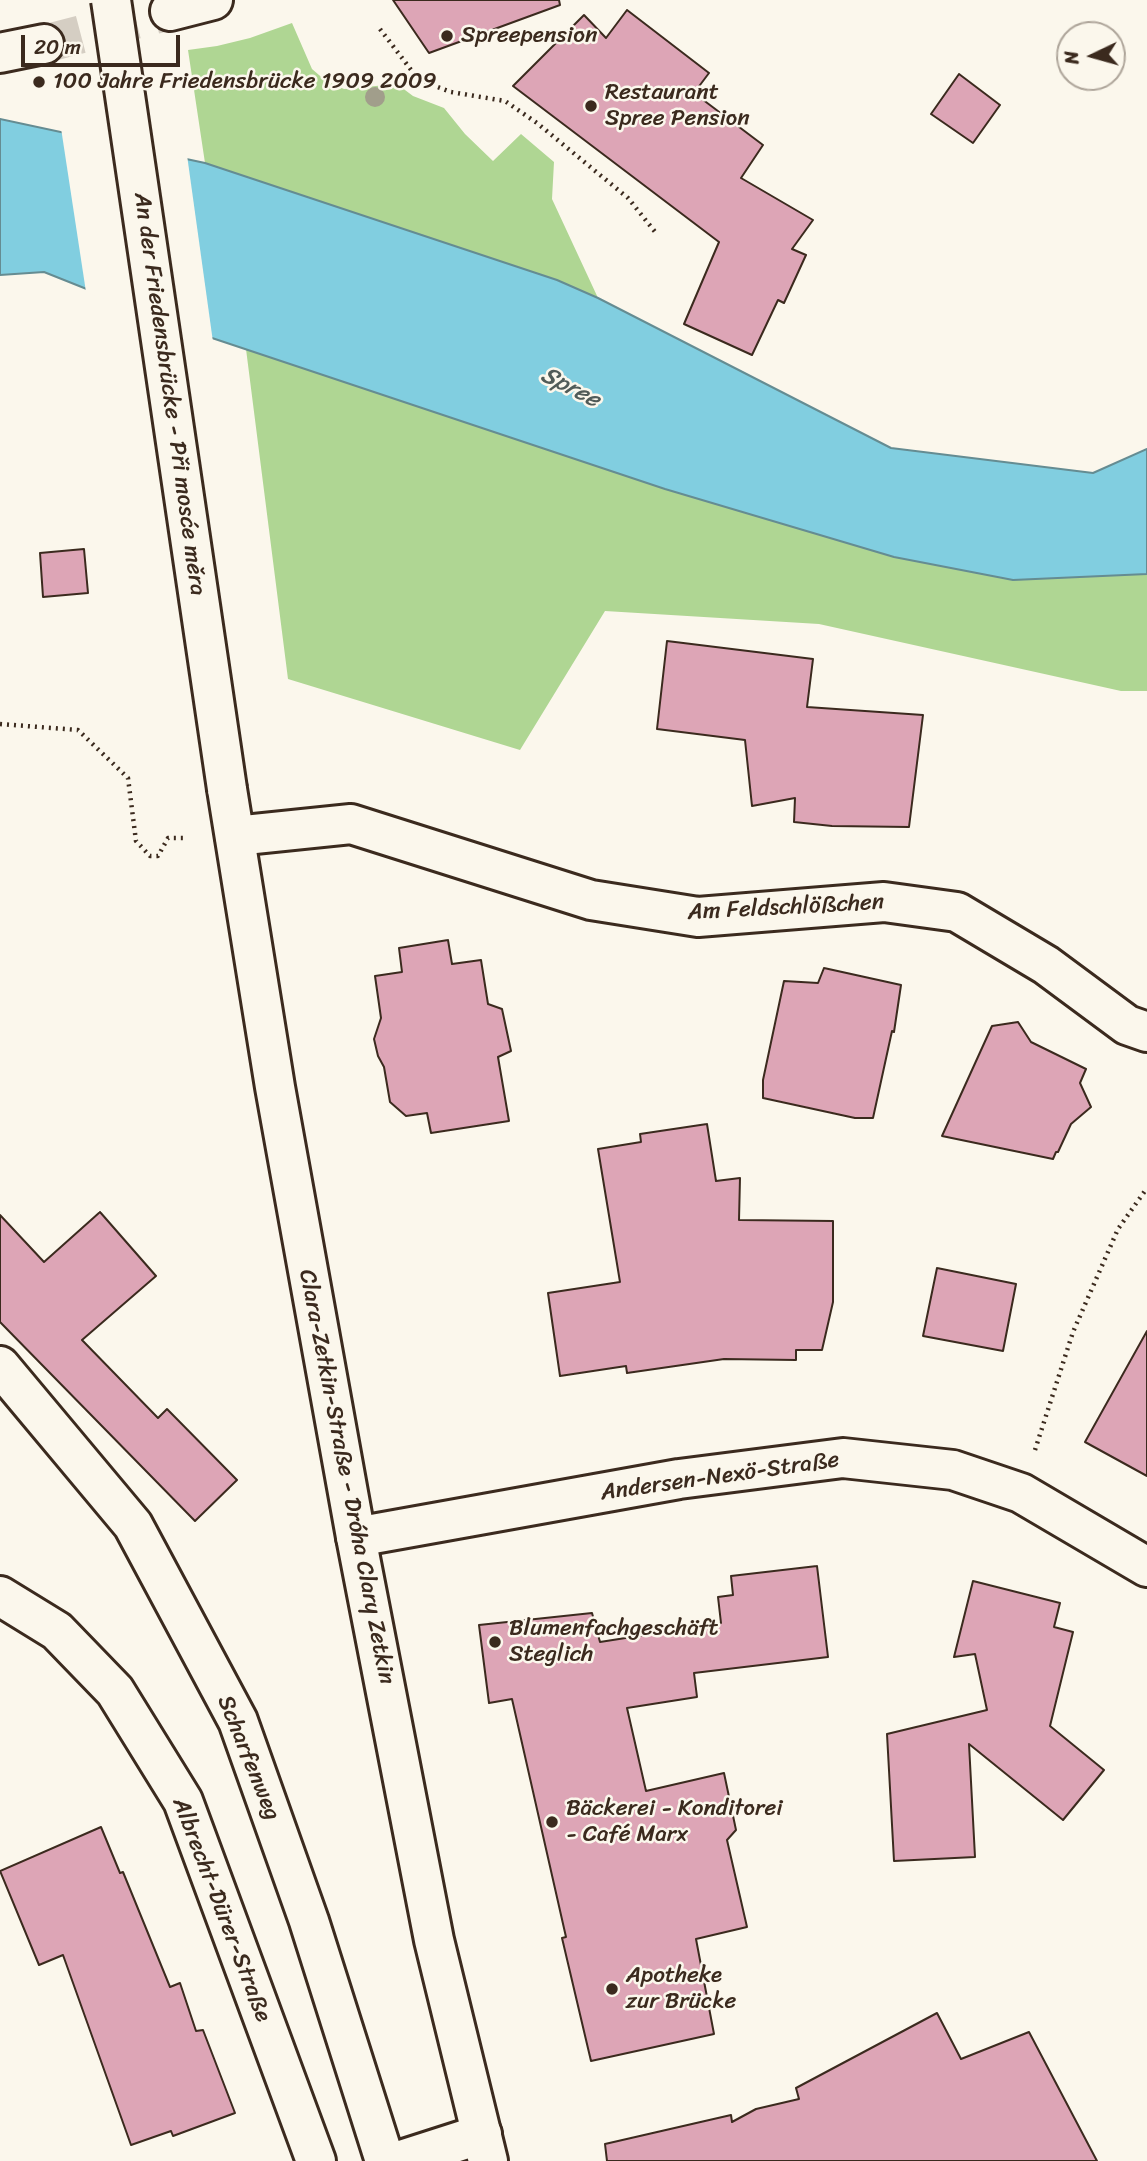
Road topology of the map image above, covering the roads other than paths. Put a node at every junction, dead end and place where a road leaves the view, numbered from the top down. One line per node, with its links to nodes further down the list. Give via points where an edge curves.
1 (111, 0): 6 (street, An der Friedensbrücke - Při mosće měra, bridge)
2 (213, 0): 3 (street)
3 (170, 11)
4 (44, 44): 5 (street)
5 (0, 53)
6 (227, 789): 7 (street, Clara-Zetkin-Straße - Dróha Clary Zetkin)
7 (235, 836): 8 (street, Am Feldschlößchen, via 351,824 591,900 698,917 884,901 957,912 1046,965 1127,1025); 10 (street, Clara-Zetkin-Straße - Dróha Clary Zetkin)
8 (1147, 1032)
9 (0, 1366): 15 (street, Scharfenweg, via 134,1525 238,1721 309,1922)
10 (356, 1537): 11 (street, Andersen-Nexö-Straße, via 679,1479 843,1458 953,1471 1021,1493); 13 (street, Clara-Zetkin-Straße - Dróha Clary Zetkin, via 435,1940)
11 (1147, 1567)
12 (0, 1595): 14 (street, Albrecht-Dürer-Straße, via 57,1631 115,1691 183,1801)
13 (485, 2148): 16 (street)
14 (316, 2161)
15 (385, 2161)
16 (398, 2161)

